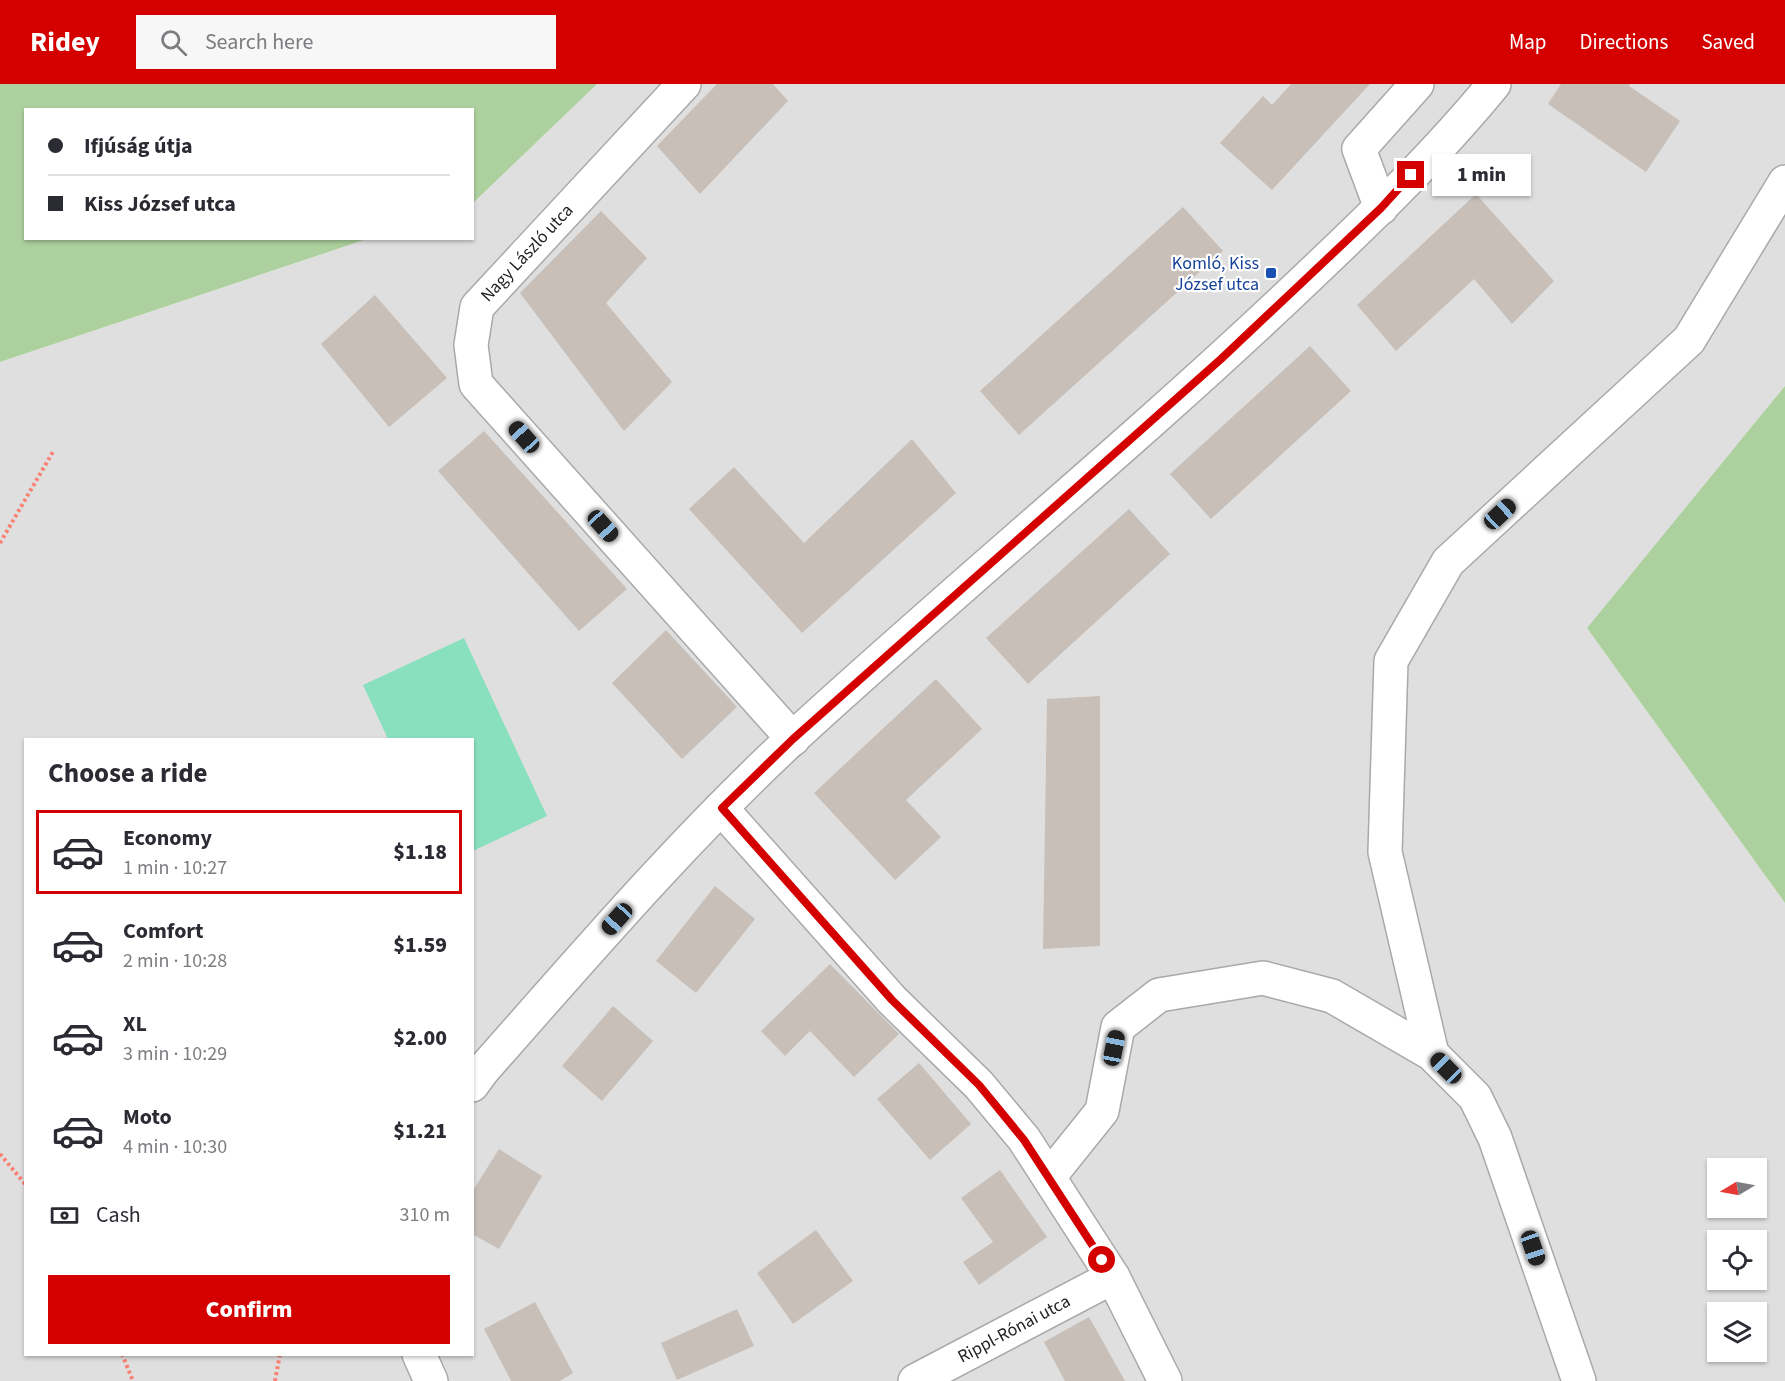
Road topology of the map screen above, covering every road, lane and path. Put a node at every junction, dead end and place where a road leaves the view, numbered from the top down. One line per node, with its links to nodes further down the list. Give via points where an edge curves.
1 (684, 84): 8 (street, Nagy László utca, via 477,307 471,345 476,384)
2 (1417, 84): 5 (street, via 1359,149)
3 (1494, 84): 5 (street)
4 (1785, 182): 10 (street, via 1689,340 1448,562 1391,661 1385,852)
5 (1381, 208): 8 (street, via 1221,359)
6 (54, 450): 7 (path)
7 (0, 543)
8 (793, 739): 9 (street)
9 (722, 808): 11 (street, via 632,902); 13 (street, via 892,1000 979,1085)
10 (1432, 1054): 13 (street, via 1332,996 1263,978 1159,995 1118,1027 1102,1111); 24 (street, via 1475,1097 1495,1137)
11 (474, 1082)
12 (0, 1154): 14 (path)
13 (1049, 1178): 15 (street)
14 (24, 1183)
15 (1113, 1277): 22 (street, Rippl-Rónai utca); 23 (street)
16 (123, 1356): 19 (path)
17 (280, 1356): 20 (path)
18 (420, 1356): 21 (street)
19 (133, 1381)
20 (275, 1381)
21 (431, 1381)
22 (915, 1381)
23 (1165, 1381)
24 (1579, 1381)

